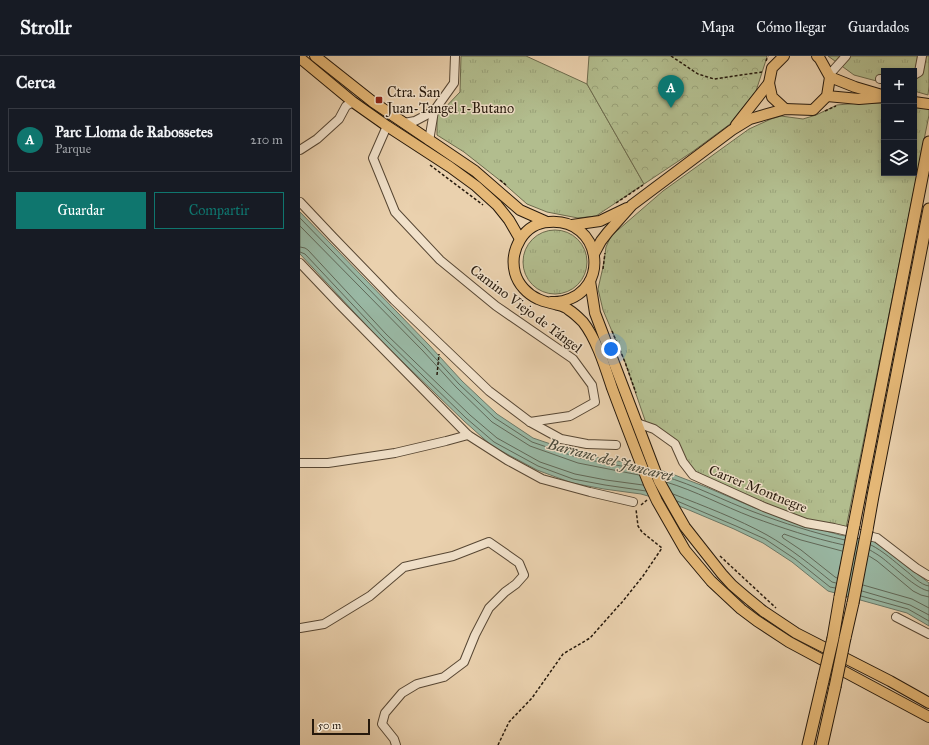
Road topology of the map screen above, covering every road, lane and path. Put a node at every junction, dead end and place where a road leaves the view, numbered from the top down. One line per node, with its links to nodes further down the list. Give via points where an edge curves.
1 (315, 56): 25 (main road)
2 (455, 56): 23 (street, via 454,83)
3 (671, 56): 11 (path, via 698,74 714,79 762,72)
4 (768, 56): 10 (path)
5 (783, 56): 14 (main road, via 772,68)
6 (817, 56): 13 (main road)
7 (846, 56): 13 (street)
8 (922, 56): 12 (street)
9 (300, 58): 18 (main road)
10 (766, 61)
11 (764, 67)
12 (917, 73)
13 (830, 76): 15 (main road); 16 (main road)
14 (768, 83): 22 (main road, via 772,97); 27 (main road)
15 (881, 95)
16 (827, 96): 17 (main road, via 859,99); 22 (main road, via 813,110)
17 (881, 96)
18 (353, 102): 26 (main road); 30 (street, via 346,106 340,119)
19 (917, 102): 20 (main road)
20 (929, 104)
21 (837, 105): 24 (path)
22 (785, 110): 27 (main road, via 750,119)
23 (434, 111): 25 (street, via 415,121); 28 (street)
24 (821, 113)
25 (404, 123): 28 (main road)
26 (387, 126): 40 (main road, via 476,186 497,205); 47 (street, Camino Viejo de Tángel, via 373,158 395,212 440,260 496,306 573,359 592,385 595,402 570,416)
27 (732, 130): 35 (main road)
28 (429, 140): 38 (main road, via 475,171 520,210)
29 (929, 142): 65 (highway, bridge, via 833,638)
30 (300, 150)
31 (430, 166): 36 (path)
32 (644, 184): 34 (path)
33 (300, 202): 47 (street, via 394,300 489,391)
34 (614, 204)
35 (632, 205): 39 (main road, via 600,221); 41 (main road, via 601,241)
36 (485, 206)
37 (929, 209): 66 (highway, bridge, via 853,603)
38 (547, 222): 39 (main road); 40 (main road, via 537,225)
39 (572, 225): 41 (main road, via 590,242)
40 (520, 239): 44 (main road, via 513,262 515,274 528,294 539,300)
41 (594, 254): 43 (main road, via 594,272)
42 (300, 263): 49 (street)
43 (590, 281): 44 (main road, via 574,298); 48 (main road, via 595,313)
44 (551, 302): 52 (main road, via 569,309 590,334 606,369 649,484)
45 (439, 354): 46 (path)
46 (437, 375)
47 (530, 422): 50 (street, via 561,439 587,444)
48 (637, 423): 56 (street, Carrer Montnegre, via 654,429 675,444 693,476 806,523 877,538); 61 (main road, via 659,481 685,527 732,585 763,611 796,633)
49 (468, 435): 51 (street, via 395,453 328,463); 54 (street, via 542,479)
50 (616, 445)
51 (300, 463)
52 (652, 500): 53 (path); 62 (main road, via 685,550 711,581 757,621 789,642)
53 (641, 504)
54 (634, 506): 64 (path, via 638,526 642,532 662,548 644,576 590,638 563,654 532,698 509,722)
55 (718, 555): 57 (path)
56 (929, 576)
57 (779, 611)
58 (896, 617): 60 (street)
59 (300, 628): 63 (street, via 324,624 331,620 370,596 404,567 453,556 489,542 519,563 524,575 489,608 464,662 444,677 417,684 402,693 385,713 382,724)
60 (929, 634)
61 (929, 704)
62 (929, 717)
63 (396, 745)
64 (498, 745)
65 (808, 745)
66 (822, 745)

